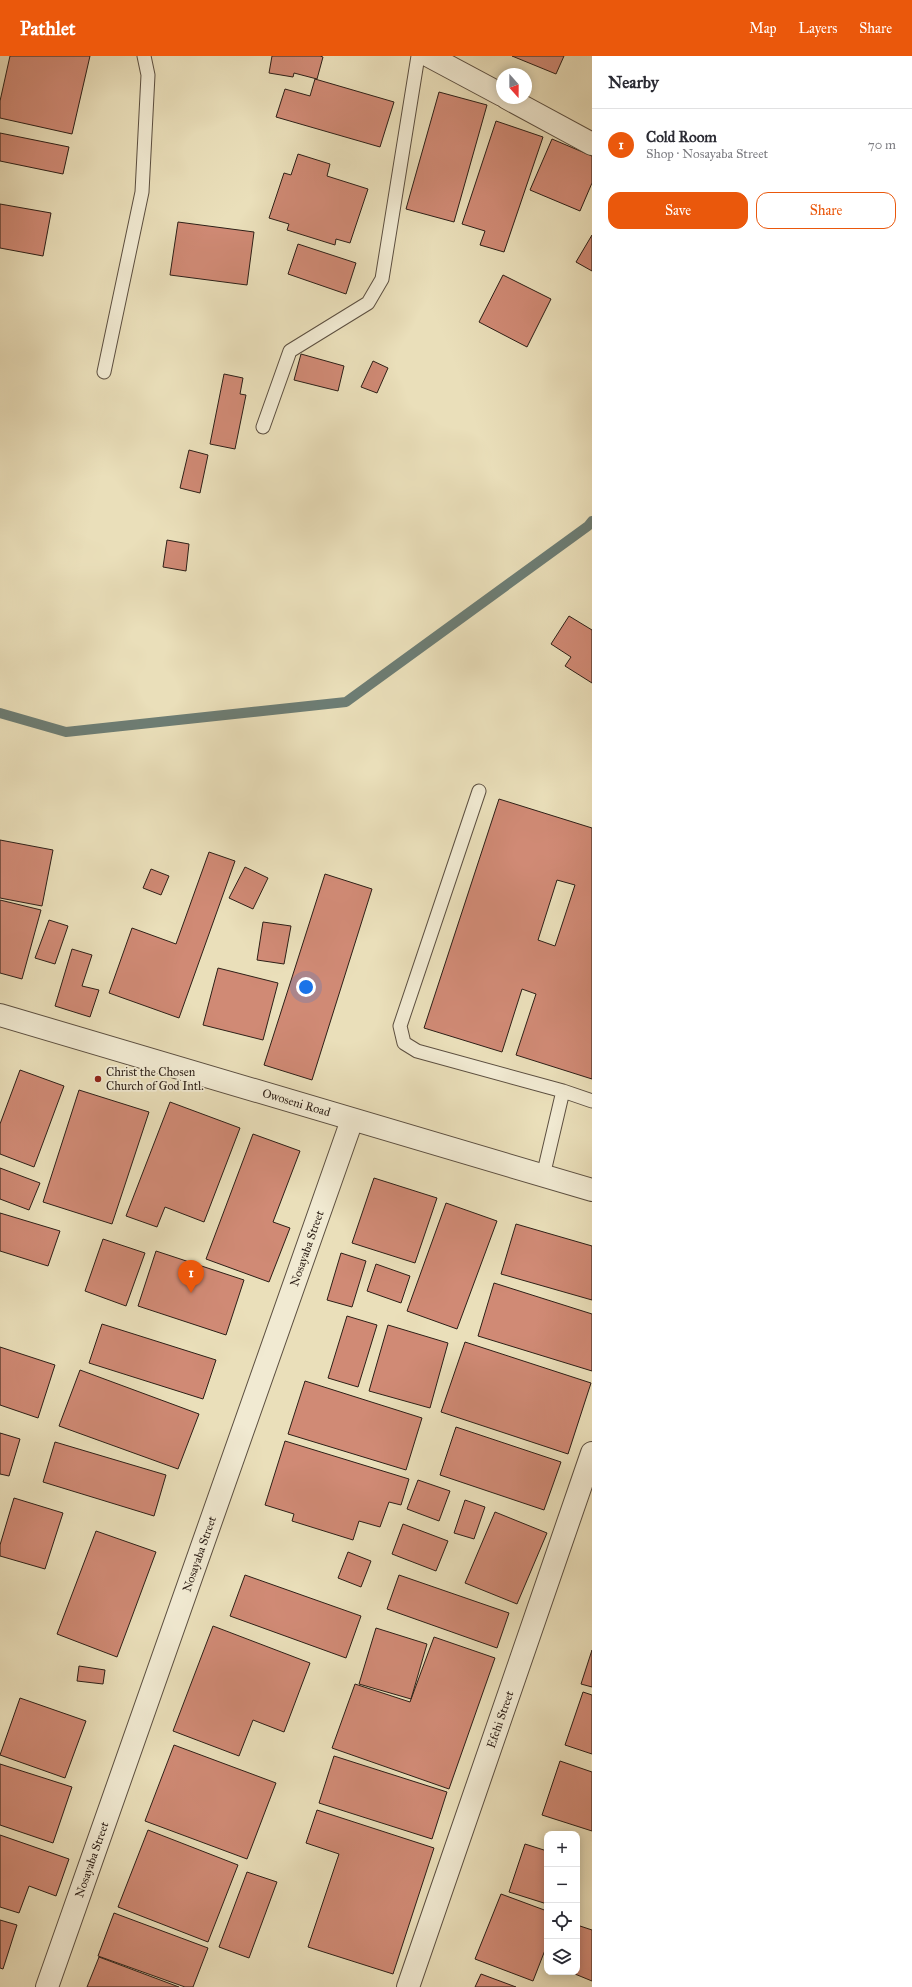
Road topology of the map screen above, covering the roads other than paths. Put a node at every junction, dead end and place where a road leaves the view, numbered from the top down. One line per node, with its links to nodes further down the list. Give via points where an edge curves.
1 (144, 56): 7 (lane, via 148,75 142,192)
2 (418, 56): 8 (lane, via 382,279 368,303 290,351)
3 (429, 56): 4 (street)
4 (496, 92)
5 (518, 104): 6 (street)
6 (592, 144)
7 (104, 372)
8 (263, 427)
9 (479, 791): 11 (lane, via 400,1026 404,1043 417,1050)
10 (0, 1015): 13 (street, Owoseni Road)
11 (563, 1091): 12 (lane); 14 (lane)
12 (592, 1101)
13 (352, 1120): 14 (street, Owoseni Road); 17 (street, Nosayaba Street)
14 (544, 1176): 15 (street, Owoseni Road)
15 (592, 1190)
16 (592, 1453): 18 (street, Efehi Street)
17 (47, 1987)
18 (408, 1987)

